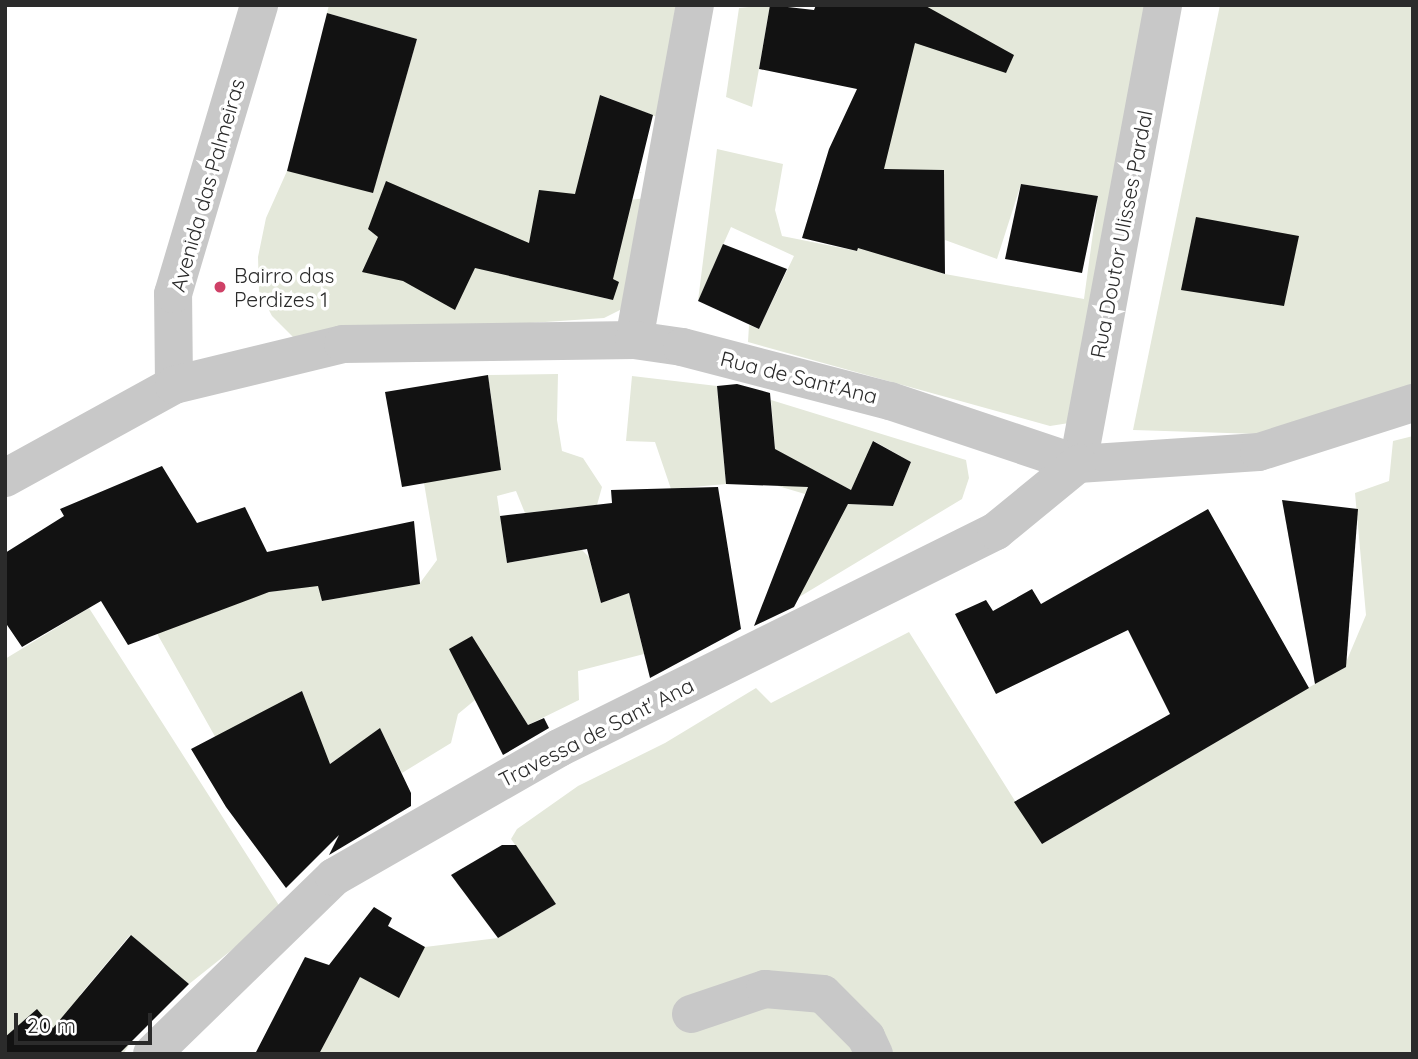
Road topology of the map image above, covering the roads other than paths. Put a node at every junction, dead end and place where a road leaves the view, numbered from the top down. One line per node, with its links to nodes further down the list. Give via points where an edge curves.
1 (258, 5): 5 (street, Avenida das Palmeiras, via 173,294)
2 (695, 5): 4 (street)
3 (1163, 5): 7 (street, Rua Doutor Ulisses Pardal)
4 (634, 340): 5 (street, Rua de Sant'Ana, via 343,344); 7 (street, Rua de Sant'Ana, via 682,347 890,401)
5 (174, 386): 8 (street)
6 (1413, 402): 7 (street, Rua de Sant'Ana, via 1259,452)
7 (1078, 464): 10 (street, Travessa de Sant' Ana, via 996,531 559,748 334,877)
8 (5, 478)
9 (691, 1014): 11 (street, via 765,989 823,993 866,1037)
10 (152, 1054)
11 (874, 1054)

